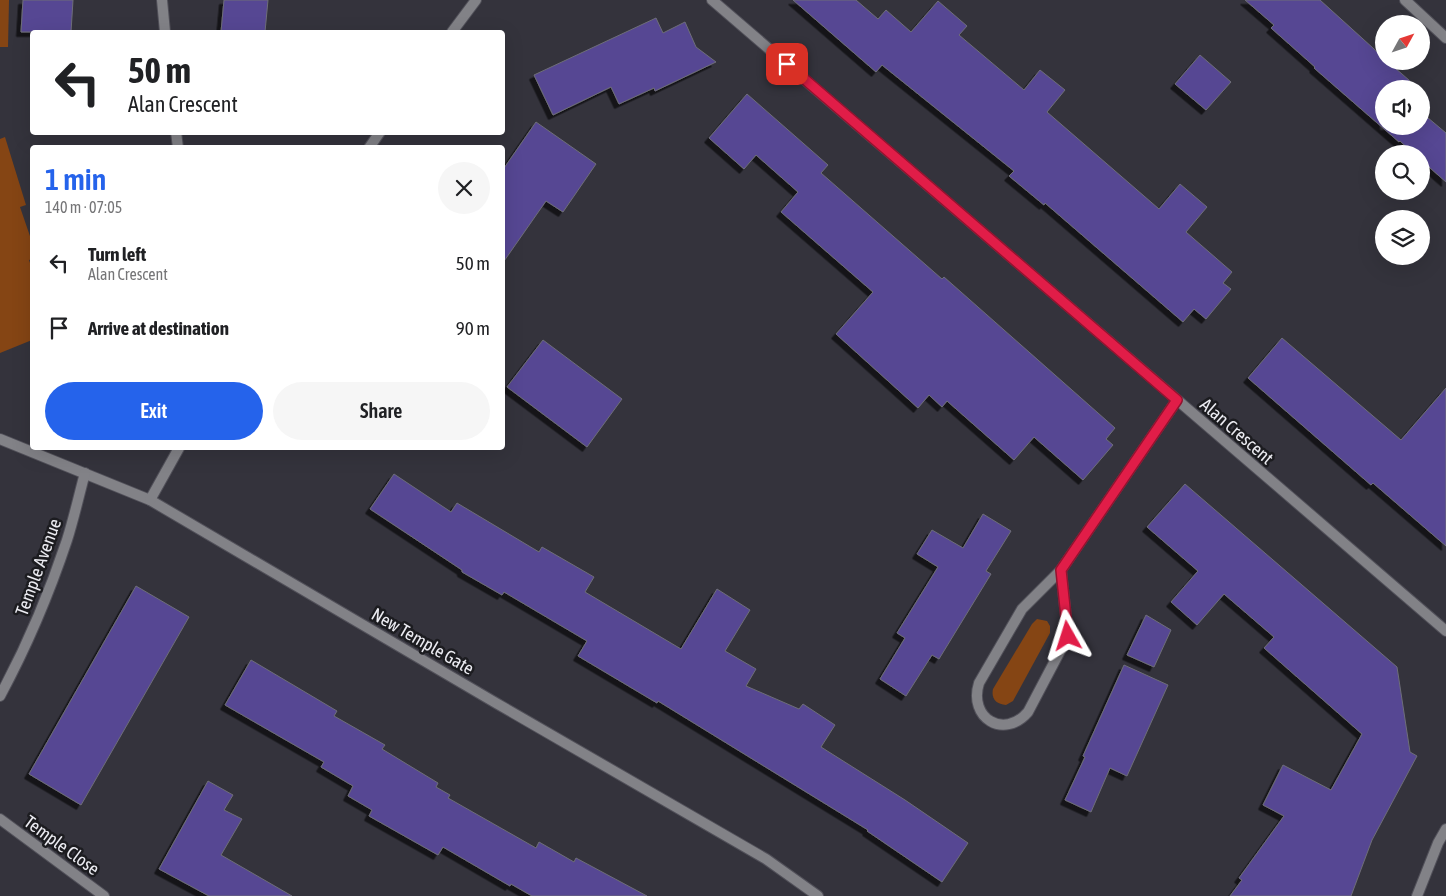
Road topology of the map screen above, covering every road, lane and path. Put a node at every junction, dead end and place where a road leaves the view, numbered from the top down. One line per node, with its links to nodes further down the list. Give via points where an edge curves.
1 (162, 0): 5 (street)
2 (476, 0): 6 (street)
3 (712, 0): 8 (street, Alan Crescent)
4 (1404, 0): 7 (street)
5 (165, 30)
6 (454, 30)
7 (1446, 38)
8 (1177, 400): 13 (street); 14 (street, Alan Crescent)
9 (0, 439): 11 (street, New Temple Gate)
10 (178, 450): 12 (street)
11 (85, 473): 12 (street, New Temple Gate); 15 (street, Temple Avenue, via 67,540 44,604)
12 (150, 500): 19 (street, New Temple Gate, via 766,859)
13 (1061, 570): 13 (street, via 1022,609 979,683 976,702 980,711 994,723 1014,724 1028,712 1068,636)
14 (1446, 631)
15 (0, 696)
16 (0, 820): 18 (street, Temple Close)
17 (1446, 829): 20 (street)
18 (104, 896)
19 (818, 896)
20 (1417, 896)

